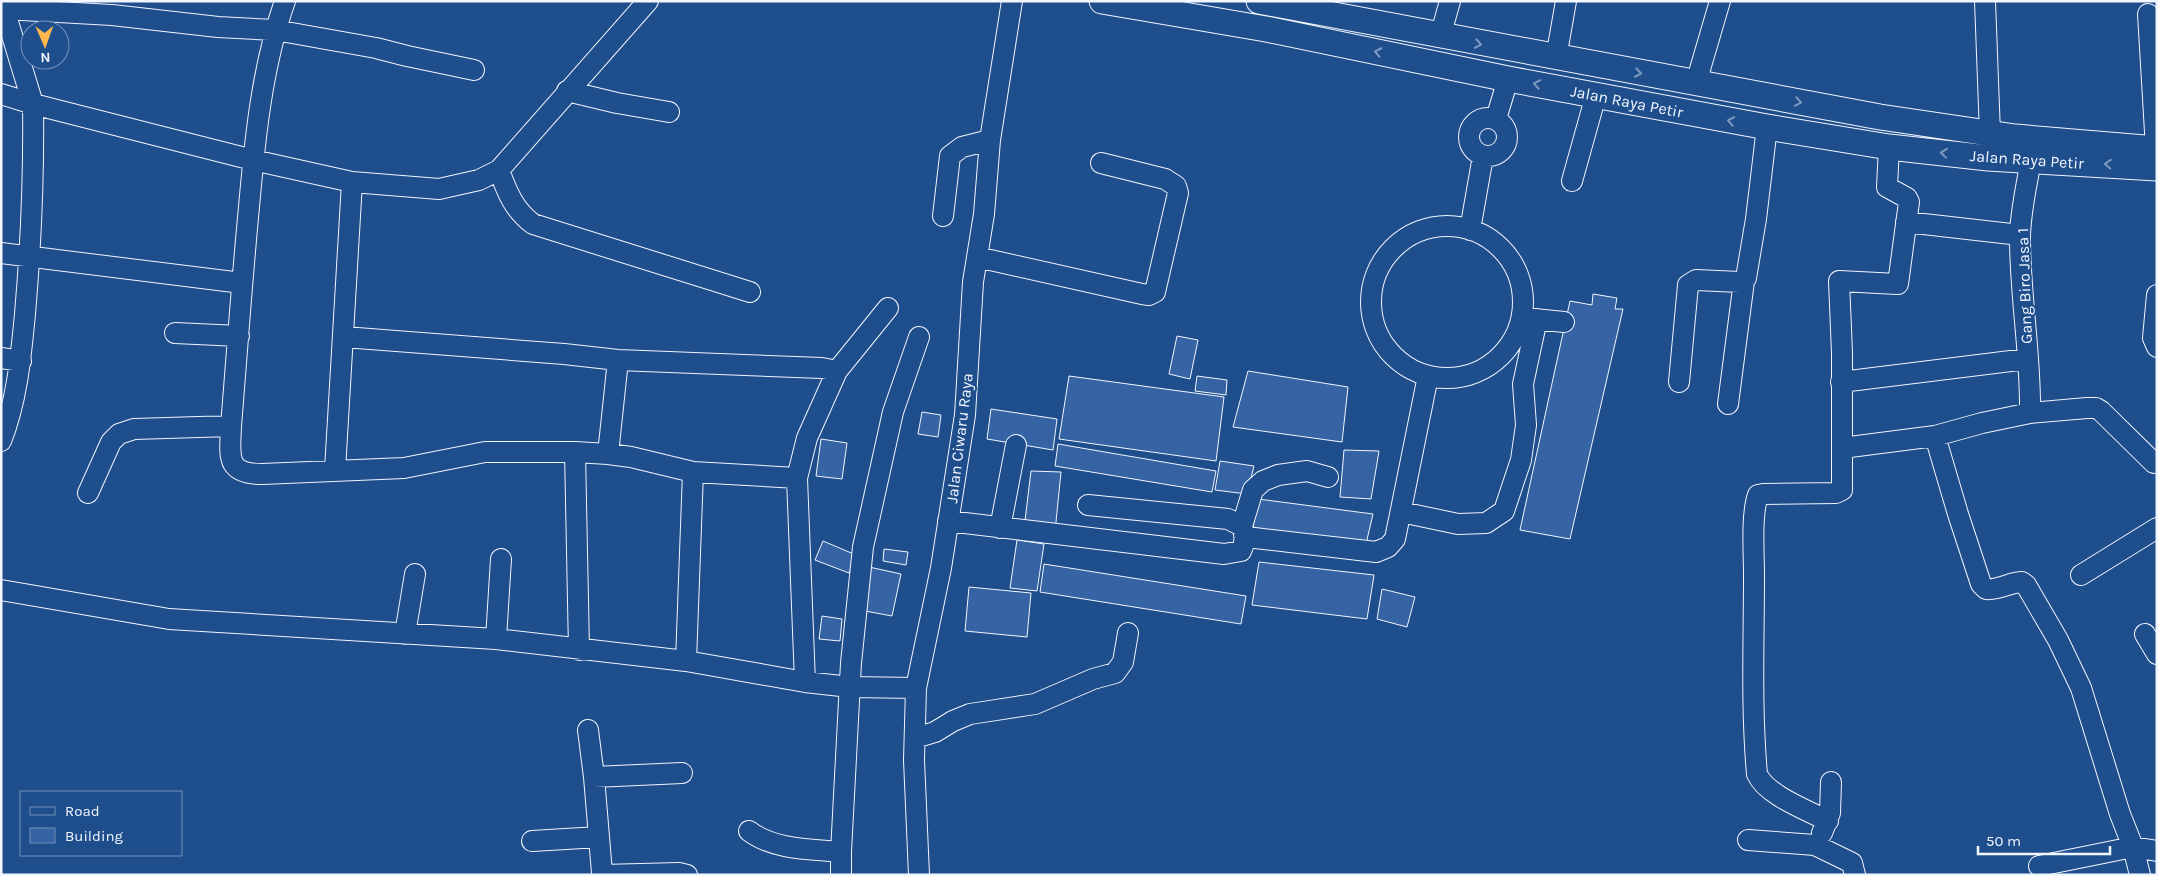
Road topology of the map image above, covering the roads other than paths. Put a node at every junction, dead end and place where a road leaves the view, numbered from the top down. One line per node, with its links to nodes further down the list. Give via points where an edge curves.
1 (285, 1): 13 (street)
2 (648, 1): 19 (street)
3 (1012, 1): 27 (street, Jalan Ciwaru Raya)
4 (1102, 1): 17 (main road, Jalan Raya Petir, one-way to 4, via 1266,29)
5 (1259, 1): 11 (main road, Jalan Raya Petir)
6 (1450, 1): 14 (street)
7 (1566, 1): 15 (street)
8 (1720, 1): 18 (street)
9 (1985, 1): 26 (street)
10 (2, 5): 13 (street); 22 (street)
11 (1338, 9): 14 (main road, Jalan Raya Petir)
12 (2148, 14): 29 (street)
13 (275, 30): 16 (street); 32 (street)
14 (1440, 36): 15 (main road, Jalan Raya Petir, one-way to 15)
15 (1556, 58): 18 (main road, Jalan Raya Petir, one-way to 18)
16 (474, 70)
17 (1508, 79): 21 (main road, Jalan Raya Petir, one-way to 17); 24 (street)
18 (1696, 83): 26 (main road, Jalan Raya Petir, one-way to 26, via 1880,118)
19 (568, 91): 23 (street); 35 (street)
20 (1, 94): 22 (street)
21 (1596, 95): 25 (main road, Jalan Raya Petir, one-way to 21); 37 (street)
22 (33, 104): 32 (street); 43 (street)
23 (669, 112)
24 (1496, 119): 30 (street, via 1506,129 1507,142 1495,155); 30 (street, via 1482,118 1471,127 1469,141 1476,153)
25 (1766, 127): 28 (main road, Jalan Raya Petir); 45 (street, via 1756,219)
26 (1990, 134): 29 (main road, Jalan Raya Petir)
27 (990, 140): 38 (street, via 962,147 950,156); 44 (street, Jalan Ciwaru Raya)
28 (1888, 146): 31 (main road, Jalan Raya Petir, one-way to 28, via 1988,158); 39 (street, via 1887,187 1907,198)
29 (2156, 149)
30 (1483, 156): 40 (street)
31 (2031, 159): 34 (main road, Jalan Raya Petir, one-way to 31); 41 (street, Gang Biro Jasa 1)
32 (253, 160): 36 (street); 46 (street)
33 (1101, 164): 44 (street, via 1165,180 1176,186 1178,193 1155,292 1142,294)
34 (2157, 168)
35 (499, 170): 36 (street, via 479,180 440,189); 47 (street, via 510,199 522,216 533,224)
36 (352, 182): 54 (street)
37 (1572, 182)
38 (943, 216)
39 (1906, 222): 41 (street); 63 (street, via 1898,284 1839,281)
40 (1470, 230): 50 (street, via 1494,242 1511,261 1522,285); 61 (street, via 1442,226 1414,234 1391,250 1374,281 1370,302 1382,343 1402,364)
41 (2020, 235): 57 (street, Gang Biro Jasa 1)
42 (1, 253): 43 (street)
43 (30, 257): 46 (street); 58 (street)
44 (977, 257): 81 (street, Jalan Ciwaru Raya, via 965,415)
45 (1744, 280): 62 (street, via 1696,280 1688,285); 64 (street)
46 (242, 283): 53 (street)
47 (750, 292)
48 (2157, 295): 56 (street, via 2153,338)
49 (888, 308): 60 (street)
50 (1529, 318): 51 (street); 61 (street, via 1506,350 1484,368 1457,378); 80 (street, via 1523,384 1526,425 1521,460 1504,510 1486,523 1458,524)
51 (1564, 322)
52 (175, 333): 53 (street)
53 (239, 336): 66 (street)
54 (344, 337): 59 (street); 74 (street)
55 (919, 337): 97 (street, via 893,412 863,547)
56 (2157, 348)
57 (2027, 359): 63 (street); 65 (street, Gang Biro Jasa 1)
58 (11, 360): 68 (street, via 6,429)
59 (618, 360): 60 (street); 72 (street)
60 (837, 371): 77 (street, via 807,438)
61 (1428, 376): 80 (street)
62 (1679, 382)
63 (1840, 382): 70 (street)
64 (1728, 404)
65 (2030, 413): 67 (street); 73 (street, via 2096,408)
66 (231, 426): 74 (street, via 232,462 239,471 262,474); 78 (street, via 134,429 119,434 111,442)
67 (1936, 436): 70 (street); 110 (street, via 1981,584 1991,590 2022,582 2031,593 2081,688)
68 (1, 440)
69 (1016, 445): 82 (street)
70 (1842, 448): 104 (street, via 1840,492 1758,495 1754,536 1753,672 1757,774 1760,782 1773,792)
71 (575, 452): 72 (street); 74 (street, via 485,452 404,468); 93 (street)
72 (608, 454): 75 (street)
73 (2156, 464)
74 (335, 470)
75 (693, 472): 77 (street); 95 (street)
76 (1328, 477): 84 (street, via 1307,471 1263,481 1253,490)
77 (797, 478): 96 (street)
78 (88, 492)
79 (1088, 505): 84 (street, via 1228,519)
80 (1401, 512): 84 (street, via 1395,539 1388,547 1376,552)
81 (948, 521): 82 (street); 98 (street, Jalan Ciwaru Raya)
82 (1000, 528): 84 (street, via 1224,554 1241,551)
83 (2157, 528): 87 (street)
84 (1244, 531)
85 (501, 559): 92 (street)
86 (415, 574): 90 (street)
87 (2081, 574)
88 (1, 590): 90 (street, via 169,619)
89 (1128, 633): 100 (street, via 1123,662 1115,673 1035,704 970,714)
90 (405, 634): 92 (street)
91 (2145, 634): 94 (street)
92 (496, 639): 93 (street)
93 (579, 650): 95 (street)
94 (2157, 654)
95 (686, 661): 96 (street)
96 (805, 682): 97 (street)
97 (850, 687): 98 (street); 112 (street)
98 (916, 688): 100 (street, Jalan Ciwaru Raya)
99 (588, 730): 102 (street)
100 (915, 738): 117 (street, Jalan Ciwaru Raya)
101 (682, 773): 102 (street)
102 (594, 777): 106 (street)
103 (1831, 782): 104 (street)
104 (1828, 821): 109 (street)
105 (749, 831): 112 (street, via 773,843)
106 (599, 837): 108 (street); 114 (street)
107 (1748, 840): 109 (street)
108 (532, 841)
109 (1815, 846): 118 (street, via 1852,863)
110 (2133, 847): 111 (street); 113 (street); 119 (street)
111 (2157, 851)
112 (841, 852): 116 (street)
113 (2039, 866)
114 (602, 874): 115 (street)
115 (688, 875)
116 (841, 875)
117 (918, 875)
118 (1855, 875)
119 (2140, 875)

